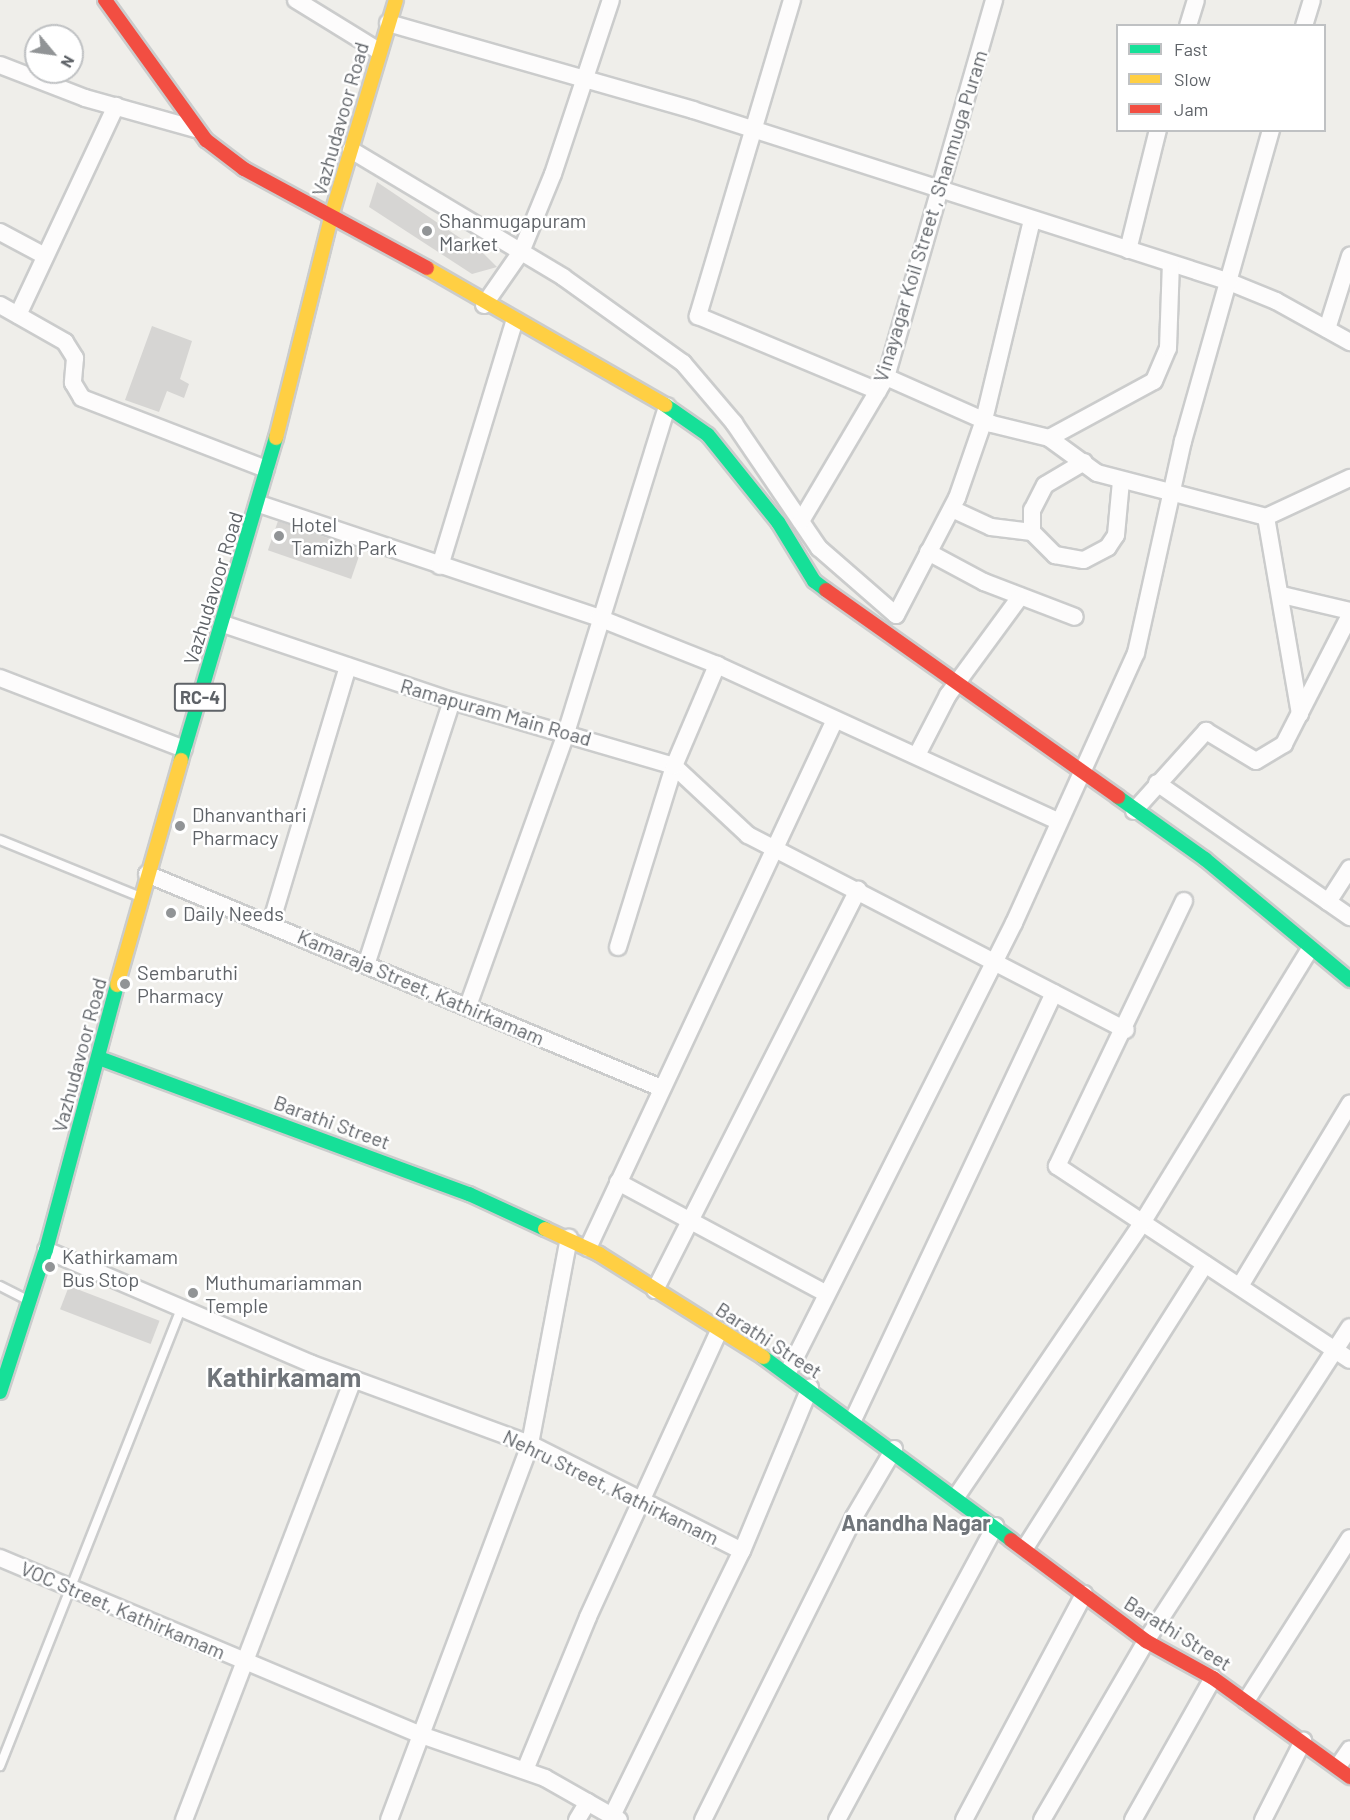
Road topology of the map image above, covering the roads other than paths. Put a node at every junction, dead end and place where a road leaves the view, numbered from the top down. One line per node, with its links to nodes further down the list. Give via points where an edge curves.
1 (105, 0): 16 (street)
2 (296, 0): 12 (street)
3 (396, 0): 9 (street, Vazhudavoor Road / RC-4)
4 (611, 0): 14 (street)
5 (792, 0): 17 (street)
6 (994, 0): 21 (street, Vinayagar Koil Street , Shanmuga Puram)
7 (1196, 0): 10 (street)
8 (1312, 0): 11 (street)
9 (388, 23): 12 (street, Vazhudavoor Road / RC-4); 14 (street)
10 (1189, 24)
11 (1305, 24)
12 (379, 51): 20 (street, Vazhudavoor Road / RC-4)
13 (0, 65): 15 (street)
14 (586, 80): 17 (street); 26 (street)
15 (116, 106): 16 (street); 27 (street)
16 (196, 129): 22 (street, via 244,169)
17 (755, 130): 21 (street); 37 (street, via 698,316)
18 (1157, 132): 25 (street)
19 (1270, 132): 30 (street)
20 (351, 150): 22 (street, Vazhudavoor Road / RC-4); 26 (street)
21 (943, 188): 23 (street); 37 (street, Vinayagar Koil Street , Shanmuga Puram)
22 (332, 213): 32 (street); 42 (street, Vazhudavoor Road / RC-4)
23 (1032, 220): 25 (street); 39 (street)
24 (0, 232): 27 (street)
25 (1128, 249): 29 (street)
26 (521, 252): 32 (street); 49 (street, via 683,363 734,423)
27 (45, 256): 33 (street)
28 (1350, 256): 35 (street)
29 (1171, 264): 30 (street); 40 (street, via 1168,348 1154,381)
30 (1227, 281): 35 (street); 45 (street)
31 (0, 305): 33 (street)
32 (484, 305): 34 (street)
33 (18, 315): 42 (street, via 73,352 73,383 82,398)
34 (514, 323): 38 (street); 52 (street)
35 (1327, 329): 36 (street)
36 (1350, 342)
37 (882, 384): 39 (street); 49 (street, Vinayagar Koil Street , Shanmuga Puram)
38 (667, 406): 58 (street); 63 (street, via 708,435 778,522 814,581)
39 (984, 420): 40 (street); 47 (street)
40 (1049, 438): 41 (street)
41 (1084, 462): 44 (street); 50 (street, via 1045,485 1032,510)
42 (266, 469): 46 (street, Vazhudavoor Road / RC-4)
43 (1350, 478): 48 (street)
44 (1121, 482): 45 (street); 50 (street, via 1116,535 1098,556 1067,559 1043,546)
45 (1170, 493): 48 (street); 71 (street, via 1136,653)
46 (259, 504): 52 (street); 59 (street, Vazhudavoor Road / RC-4)
47 (952, 509): 50 (street, via 991,526); 51 (street)
48 (1266, 517): 53 (street)
49 (801, 521): 51 (street, via 819,548 896,615)
50 (1032, 532)
51 (928, 552): 54 (street)
52 (440, 567): 58 (street)
53 (1282, 595): 55 (street); 65 (street)
54 (1020, 597): 57 (street); 63 (street)
55 (1350, 611)
56 (1350, 615): 65 (street)
57 (1075, 617)
58 (599, 618): 60 (street); 67 (street)
59 (223, 624): 61 (street, Ramapuram Main Road); 68 (street, Vazhudavoor Road / RC-4)
60 (717, 665): 66 (street); 70 (street)
61 (348, 666): 64 (street, Ramapuram Main Road); 84 (street)
62 (0, 678): 68 (street)
63 (956, 682): 69 (street); 71 (street)
64 (452, 701): 67 (street, Ramapuram Main Road); 88 (street)
65 (1300, 714): 72 (street, via 1284,744 1256,760 1206,731)
66 (834, 722): 69 (street); 76 (street)
67 (566, 733): 70 (street, Ramapuram Main Road); 91 (street)
68 (184, 749): 78 (street, Vazhudavoor Road / RC-4)
69 (917, 755): 74 (street)
70 (674, 766): 76 (street, Ramapuram Main Road, via 747,835); 85 (street)
71 (1078, 774): 73 (street); 74 (street)
72 (1157, 783): 73 (street); 82 (street)
73 (1134, 811): 86 (street, via 1205,859)
74 (1057, 821): 87 (street)
75 (0, 840): 80 (lane)
76 (772, 847): 79 (street, Ramapuram Main Road); 94 (street)
77 (1350, 868): 82 (street)
78 (147, 874): 80 (street, Vazhudavoor Road / RC-4); 84 (street, Kamaraja Street, Kathirkamam)
79 (858, 890): 87 (street, Ramapuram Main Road); 97 (street)
80 (141, 897): 93 (street, Vazhudavoor Road / RC-4)
81 (1184, 901): 92 (street)
82 (1328, 902): 83 (street)
83 (1350, 917)
84 (271, 923): 88 (street, Kamaraja Street, Kathirkamam)
85 (618, 947)
86 (1310, 949): 89 (street); 98 (street)
87 (994, 961): 90 (street, Ramapuram Main Road); 106 (street)
88 (367, 962): 91 (street, Kamaraja Street, Kathirkamam)
89 (1350, 980)
90 (1054, 993): 92 (street, Ramapuram Main Road); 117 (street)
91 (469, 1003): 94 (street, Kamaraja Street, Kathirkamam)
92 (1126, 1030): 98 (street, via 1057,1166)
93 (99, 1058): 99 (street, Barathi Street, via 469,1194); 101 (street, Vazhudavoor Road / RC-4)
94 (661, 1088): 96 (street)
95 (1350, 1104): 104 (street)
96 (618, 1182): 97 (street); 100 (street)
97 (690, 1221): 105 (street); 106 (street)
98 (1142, 1223): 102 (street); 120 (street)
99 (569, 1238): 100 (street, Barathi Street); 118 (street)
100 (588, 1248): 105 (street, Barathi Street)
101 (46, 1250): 107 (street, Vazhudavoor Road / RC-4); 108 (street, Nehru Street, Kathirkamam)
102 (1205, 1264): 104 (street); 124 (street)
103 (0, 1286): 107 (lane)
104 (1240, 1286): 111 (street)
105 (655, 1290): 110 (street, Barathi Street)
106 (825, 1293): 113 (street)
107 (29, 1301): 116 (street, Vazhudavoor Road / RC-4)
108 (182, 1307): 114 (street, Nehru Street, Kathirkamam); 127 (lane)
109 (1350, 1327): 111 (street)
110 (719, 1331): 113 (street, Barathi Street); 121 (street)
111 (1335, 1349): 112 (street); 129 (street)
112 (1350, 1360)
113 (788, 1372): 115 (street, Barathi Street)
114 (353, 1379): 118 (street, Nehru Street, Kathirkamam); 130 (street)
115 (810, 1388): 117 (street, Barathi Street); 125 (street)
116 (0, 1392)
117 (853, 1420): 119 (street, Barathi Street)
118 (530, 1444): 121 (street, Nehru Street, Kathirkamam); 133 (street)
119 (894, 1449): 120 (street, Barathi Street); 145 (street, via 854,1517)
120 (956, 1497): 122 (street, Barathi Street)
121 (639, 1501): 125 (street, Nehru Street, Kathirkamam); 137 (street)
122 (994, 1526): 124 (street, Barathi Street); 146 (street)
123 (1350, 1538): 132 (street)
124 (1025, 1548): 128 (street, Barathi Street)
125 (742, 1551): 140 (street)
126 (0, 1558): 127 (street, VOC Street, Kathirkamam)
127 (69, 1587): 130 (street, VOC Street, Kathirkamam); 136 (lane)
128 (1084, 1594): 129 (street, Barathi Street); 141 (street)
129 (1146, 1641): 131 (street, Barathi Street); 147 (street)
130 (246, 1662): 133 (street, VOC Street, Kathirkamam); 142 (street)
131 (1213, 1678): 132 (street, Barathi Street); 148 (street)
132 (1246, 1701): 134 (street, Barathi Street)
133 (424, 1736): 137 (street, VOC Street, Kathirkamam); 143 (street)
134 (1303, 1741): 138 (street, Barathi Street); 149 (street)
135 (1350, 1749): 138 (street)
136 (0, 1766)
137 (525, 1770): 139 (street, VOC Street, Kathirkamam)
138 (1345, 1771)
139 (588, 1802): 140 (street, VOC Street, Kathirkamam); 144 (street)
140 (616, 1818)
141 (968, 1819)
142 (184, 1820)
143 (388, 1820)
144 (577, 1820)
145 (703, 1820)
146 (837, 1820)
147 (1042, 1820)
148 (1133, 1820)
149 (1263, 1820)

